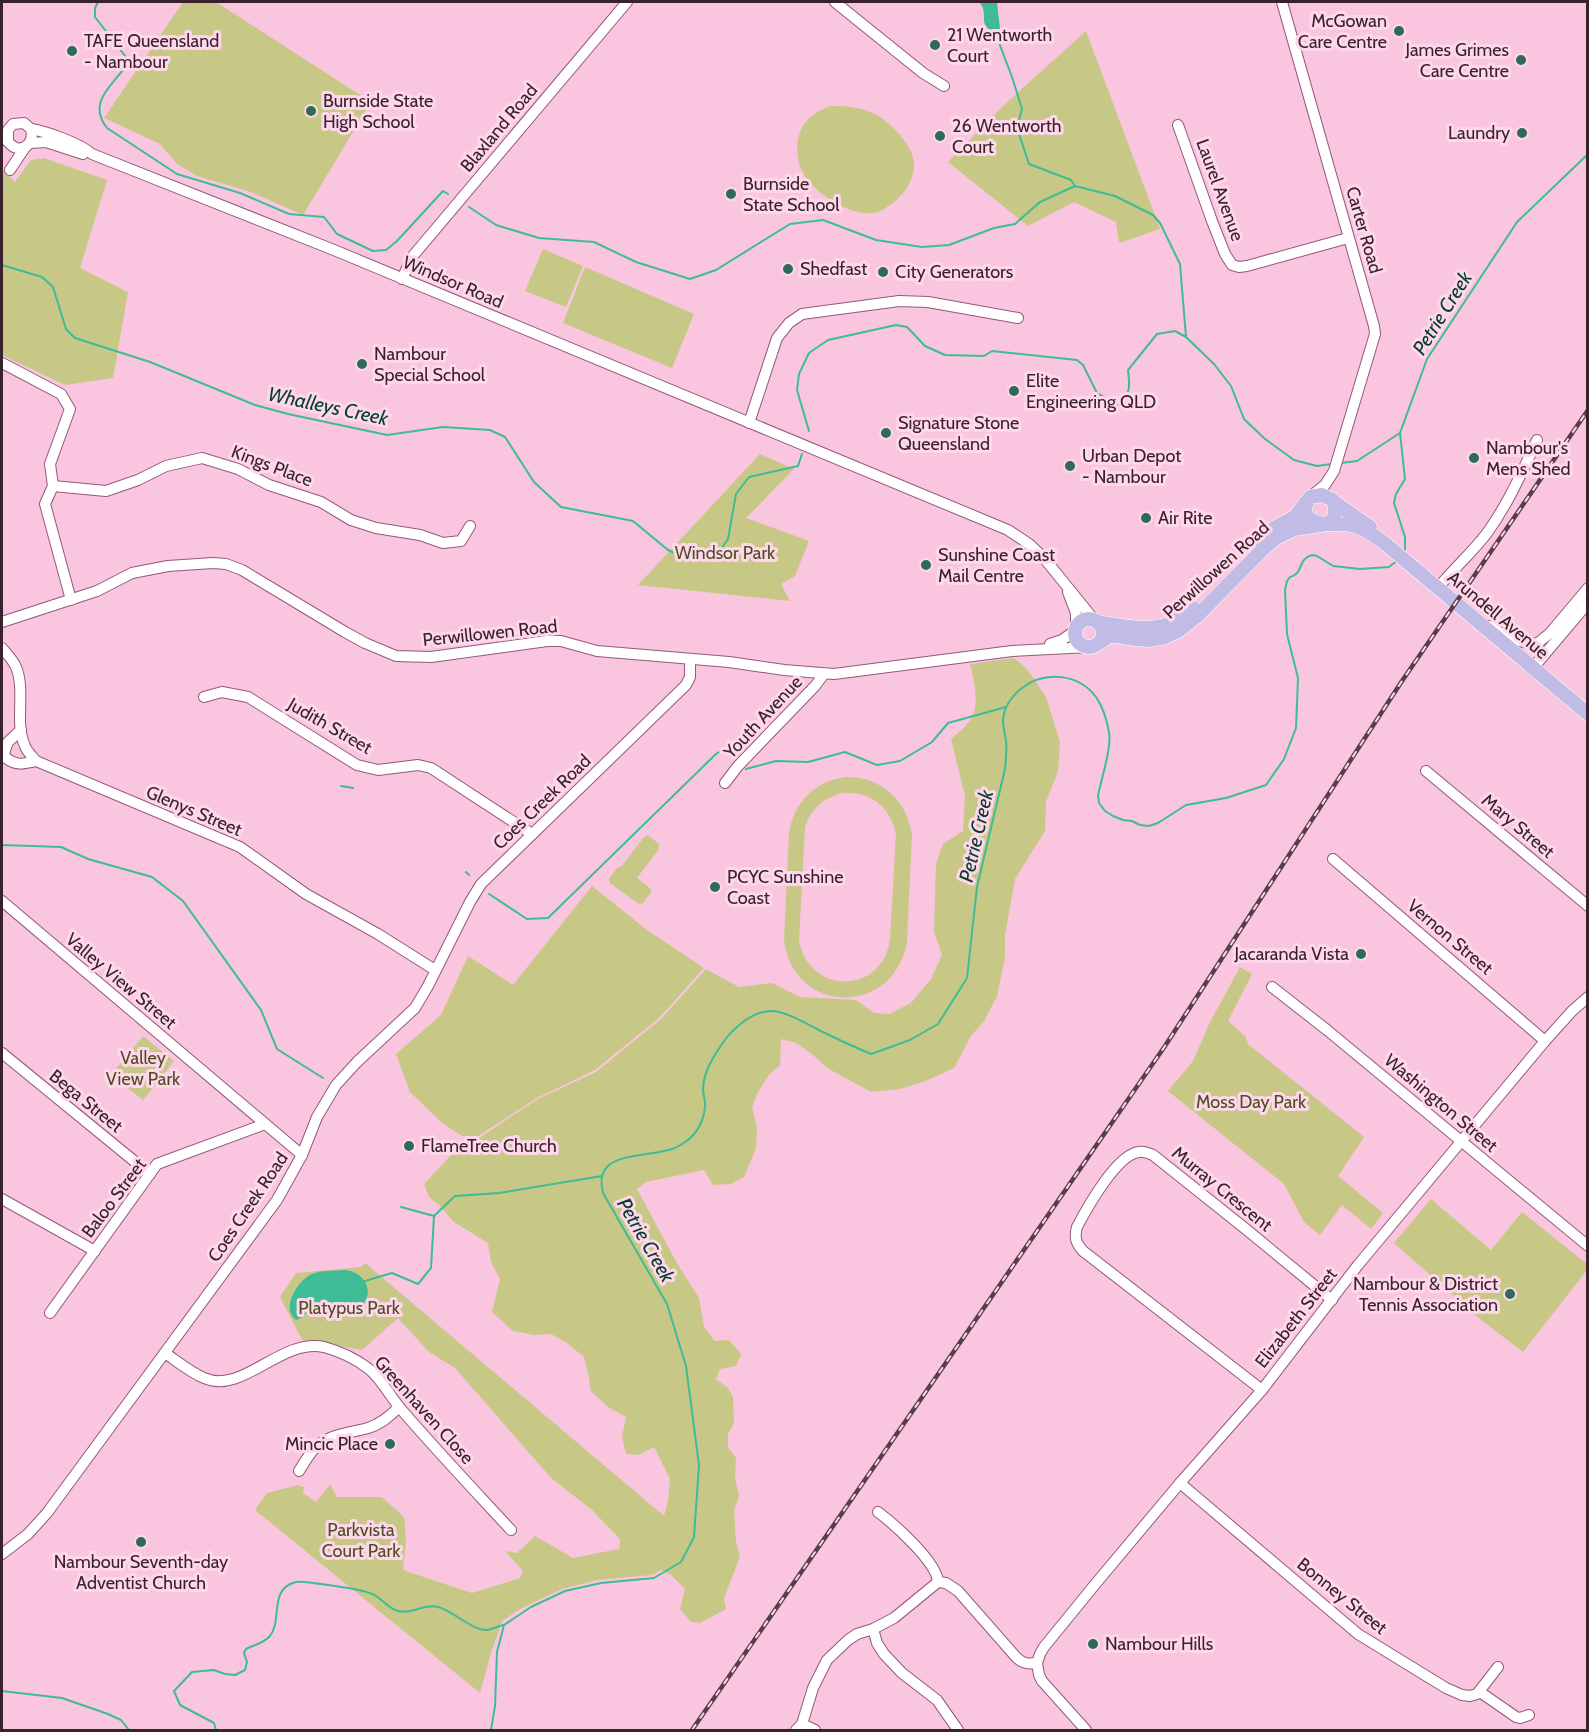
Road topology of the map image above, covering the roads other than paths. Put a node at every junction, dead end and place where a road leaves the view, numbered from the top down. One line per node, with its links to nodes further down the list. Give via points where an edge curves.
1 (627, 2): 12 (street, Blaxland Road, via 412,257)
2 (835, 2): 4 (street)
3 (1282, 2): 11 (street, Carter Road)
4 (944, 86)
5 (1178, 125): 11 (street, Laurel Avenue, via 1232,265 1247,266)
6 (6, 126): 7 (street, via 20,122); 8 (street)
7 (30, 129): 9 (street); 10 (street, Windsor Road)
8 (7, 141): 9 (street, via 19,148); 9 (street, via 8,168)
9 (28, 144): 10 (street, Windsor Road, via 46,142)
10 (93, 154): 12 (street, Windsor Road)
11 (1348, 238): 17 (street, Carter Road, via 1375,334)
12 (402, 279): 15 (street, Windsor Road)
13 (1018, 318): 15 (street, via 928,302 899,301 802,314 777,338)
14 (2, 363): 18 (street, via 61,394 70,409 50,464)
15 (749, 423): 24 (street, Windsor Road, via 1008,530 1023,539)
16 (1537, 440): 25 (street, via 1497,518)
17 (1334, 472): 19 (street, Carter Road); 20 (street, Carter Road)
18 (53, 486): 22 (street, Kings Place, via 106,491 166,466 202,458 321,502 351,520 376,528 443,543 461,541); 27 (street, via 45,504)
19 (1308, 499): 20 (main road, via 1324,496); 21 (main road, via 1306,515); 31 (main road, Perwillowen Road, via 1295,517 1267,533 1181,618 1166,626 1146,629)
20 (1333, 501): 21 (main road, via 1334,517); 23 (main road, Arundell Avenue, via 1368,525)
21 (1324, 524): 23 (main road, Arundell Avenue, via 1353,525); 35 (main road, Perwillowen Road, via 1294,529 1275,538 1178,631 1149,640 1109,636)
22 (470, 526)
23 (1382, 540): 25 (main road, Arundell Avenue)
24 (1064, 581): 31 (street); 34 (street, via 1075,609)
25 (1438, 588): 29 (main road, Arundell Avenue)
26 (1587, 588): 29 (street, via 1536,644 1511,637)
27 (71, 600): 32 (street, Perwillowen Road); 38 (street, Perwillowen Road, via 132,573 168,566 226,564 255,577 365,643 396,656 431,657 561,641 597,651)
28 (1587, 603): 30 (street)
29 (1468, 615): 39 (main road, Arundell Avenue)
30 (1574, 619): 33 (street); 39 (street)
31 (1096, 621): 34 (main road, via 1085,620); 35 (main road, via 1103,636)
32 (2, 622)
33 (1587, 622)
34 (1076, 629): 35 (main road, via 1078,641 1084,646); 37 (street, Perwillowen Road, via 1058,642)
35 (1095, 645): 37 (street, Perwillowen Road)
36 (2, 648): 43 (street, via 19,676)
37 (1012, 651): 40 (street, Perwillowen Road)
38 (690, 659): 40 (street, Perwillowen Road); 47 (street, Coes Creek Road, via 686,685)
39 (1533, 668): 42 (main road, Arundell Avenue)
40 (824, 674): 46 (street, Youth Avenue)
41 (204, 697): 47 (street, Judith Street, via 222,692 248,697 357,765 378,770 418,765 431,768)
42 (1587, 714)
43 (21, 730): 44 (street, via 26,748); 44 (street, Glenys Street, via 8,742 6,758 16,764)
44 (36, 761): 51 (street, Glenys Street, via 240,847 306,894)
45 (1426, 771): 50 (street, Mary Street)
46 (725, 783)
47 (532, 834): 51 (street, Coes Creek Road, via 476,891)
48 (1333, 859): 54 (street, Vernon Street)
49 (2, 901): 56 (street, Valley View Street)
50 (1587, 906)
51 (435, 970): 58 (street, Coes Creek Road, via 410,1013 336,1085 317,1117)
52 (1272, 987): 57 (street, Washington Street)
53 (1587, 997): 54 (street, Elizabeth Street)
54 (1545, 1041): 57 (street, Elizabeth Street)
55 (2, 1053): 59 (street, Bega Street)
56 (265, 1124): 58 (street, Valley View Street); 59 (street, Baloo Street, via 158,1164)
57 (1462, 1141): 61 (street, Washington Street); 63 (street, Elizabeth Street)
58 (302, 1155): 65 (street, Coes Creek Road, via 277,1200)
59 (150, 1174): 62 (street, Baloo Street)
60 (2, 1199): 62 (street)
61 (1587, 1246)
62 (95, 1251): 64 (street, Baloo Street)
63 (1332, 1300): 66 (street, Elizabeth Street); 66 (street, Murray Crescent, via 1153,1155 1138,1152 1126,1157 1107,1178 1077,1227 1078,1245)
64 (50, 1313)
65 (165, 1353): 67 (street, Greenhaven Close, via 204,1379 219,1381 237,1378 294,1349 326,1348 367,1368); 72 (street, Coes Creek Road, via 47,1513)
66 (1262, 1390): 69 (street, Elizabeth Street)
67 (399, 1407): 68 (street, via 377,1424 322,1442); 71 (street, Greenhaven Close)
68 (299, 1471)
69 (1180, 1483): 75 (street, Elizabeth Street, via 1044,1647); 77 (street, Bonney Street, via 1358,1634 1455,1694 1470,1696)
70 (878, 1512): 73 (street, via 898,1527 933,1567)
71 (511, 1530)
72 (2, 1554)
73 (938, 1582): 74 (street, via 894,1618); 75 (street, via 958,1591 1021,1662)
74 (873, 1629): 79 (street, via 848,1640 827,1660); 81 (street, via 884,1654 937,1700)
75 (1037, 1664): 82 (street, via 1042,1681)
76 (1498, 1667): 77 (street)
77 (1480, 1692): 78 (street, via 1516,1717)
78 (1529, 1715)
79 (799, 1728): 80 (street)
80 (814, 1731)
81 (958, 1731)
82 (1086, 1731)

